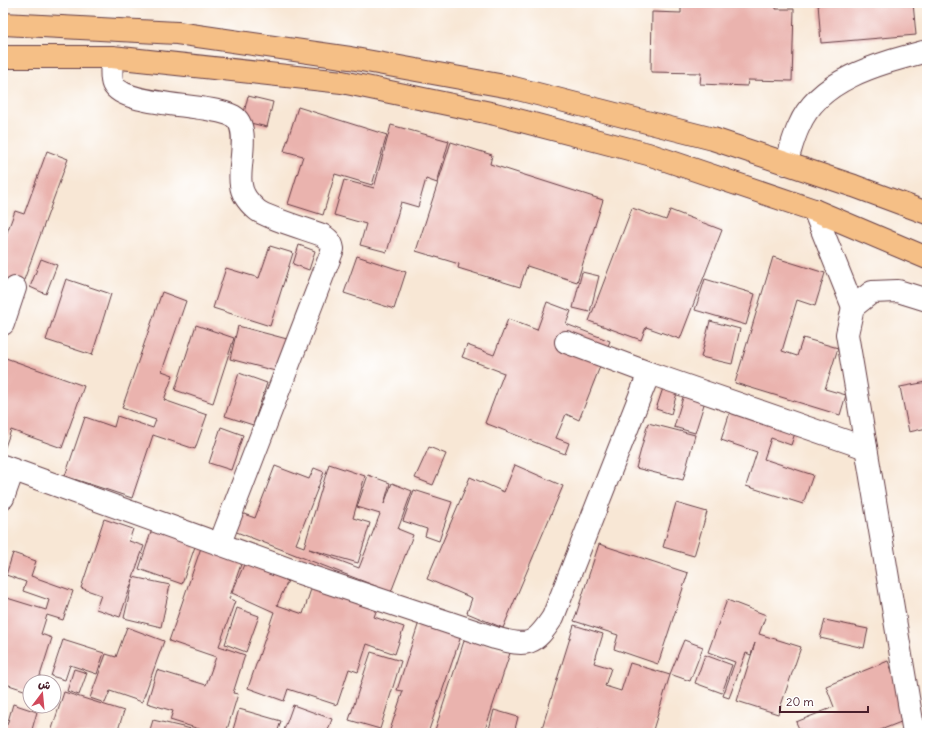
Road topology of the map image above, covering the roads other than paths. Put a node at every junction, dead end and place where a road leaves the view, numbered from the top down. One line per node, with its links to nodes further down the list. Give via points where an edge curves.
1 (3, 24): 5 (highway, via 177,33 350,58 510,87 713,139)
2 (927, 51): 5 (street, via 891,60 840,81 816,101 799,125)
3 (3, 56): 4 (highway)
4 (112, 57): 6 (highway, via 342,82 495,114 648,154); 18 (street, via 112,82 118,90 136,98 218,111 235,117 243,128 241,185 248,202 259,212 322,235 333,245)
5 (786, 164): 7 (highway)
6 (814, 210): 8 (highway); 11 (street)
7 (927, 213)
8 (927, 258)
9 (15, 288): 12 (street)
10 (927, 300): 11 (street, via 898,291 872,292)
11 (853, 307): 15 (street, via 847,334)
12 (3, 324)
13 (566, 342): 14 (street)
14 (649, 373): 15 (street); 18 (street, via 553,617 540,636 527,643 510,642 464,628 294,571)
15 (866, 448): 19 (street)
16 (8, 468): 17 (street); 18 (street)
17 (3, 498)
18 (220, 543)
19 (914, 733)

